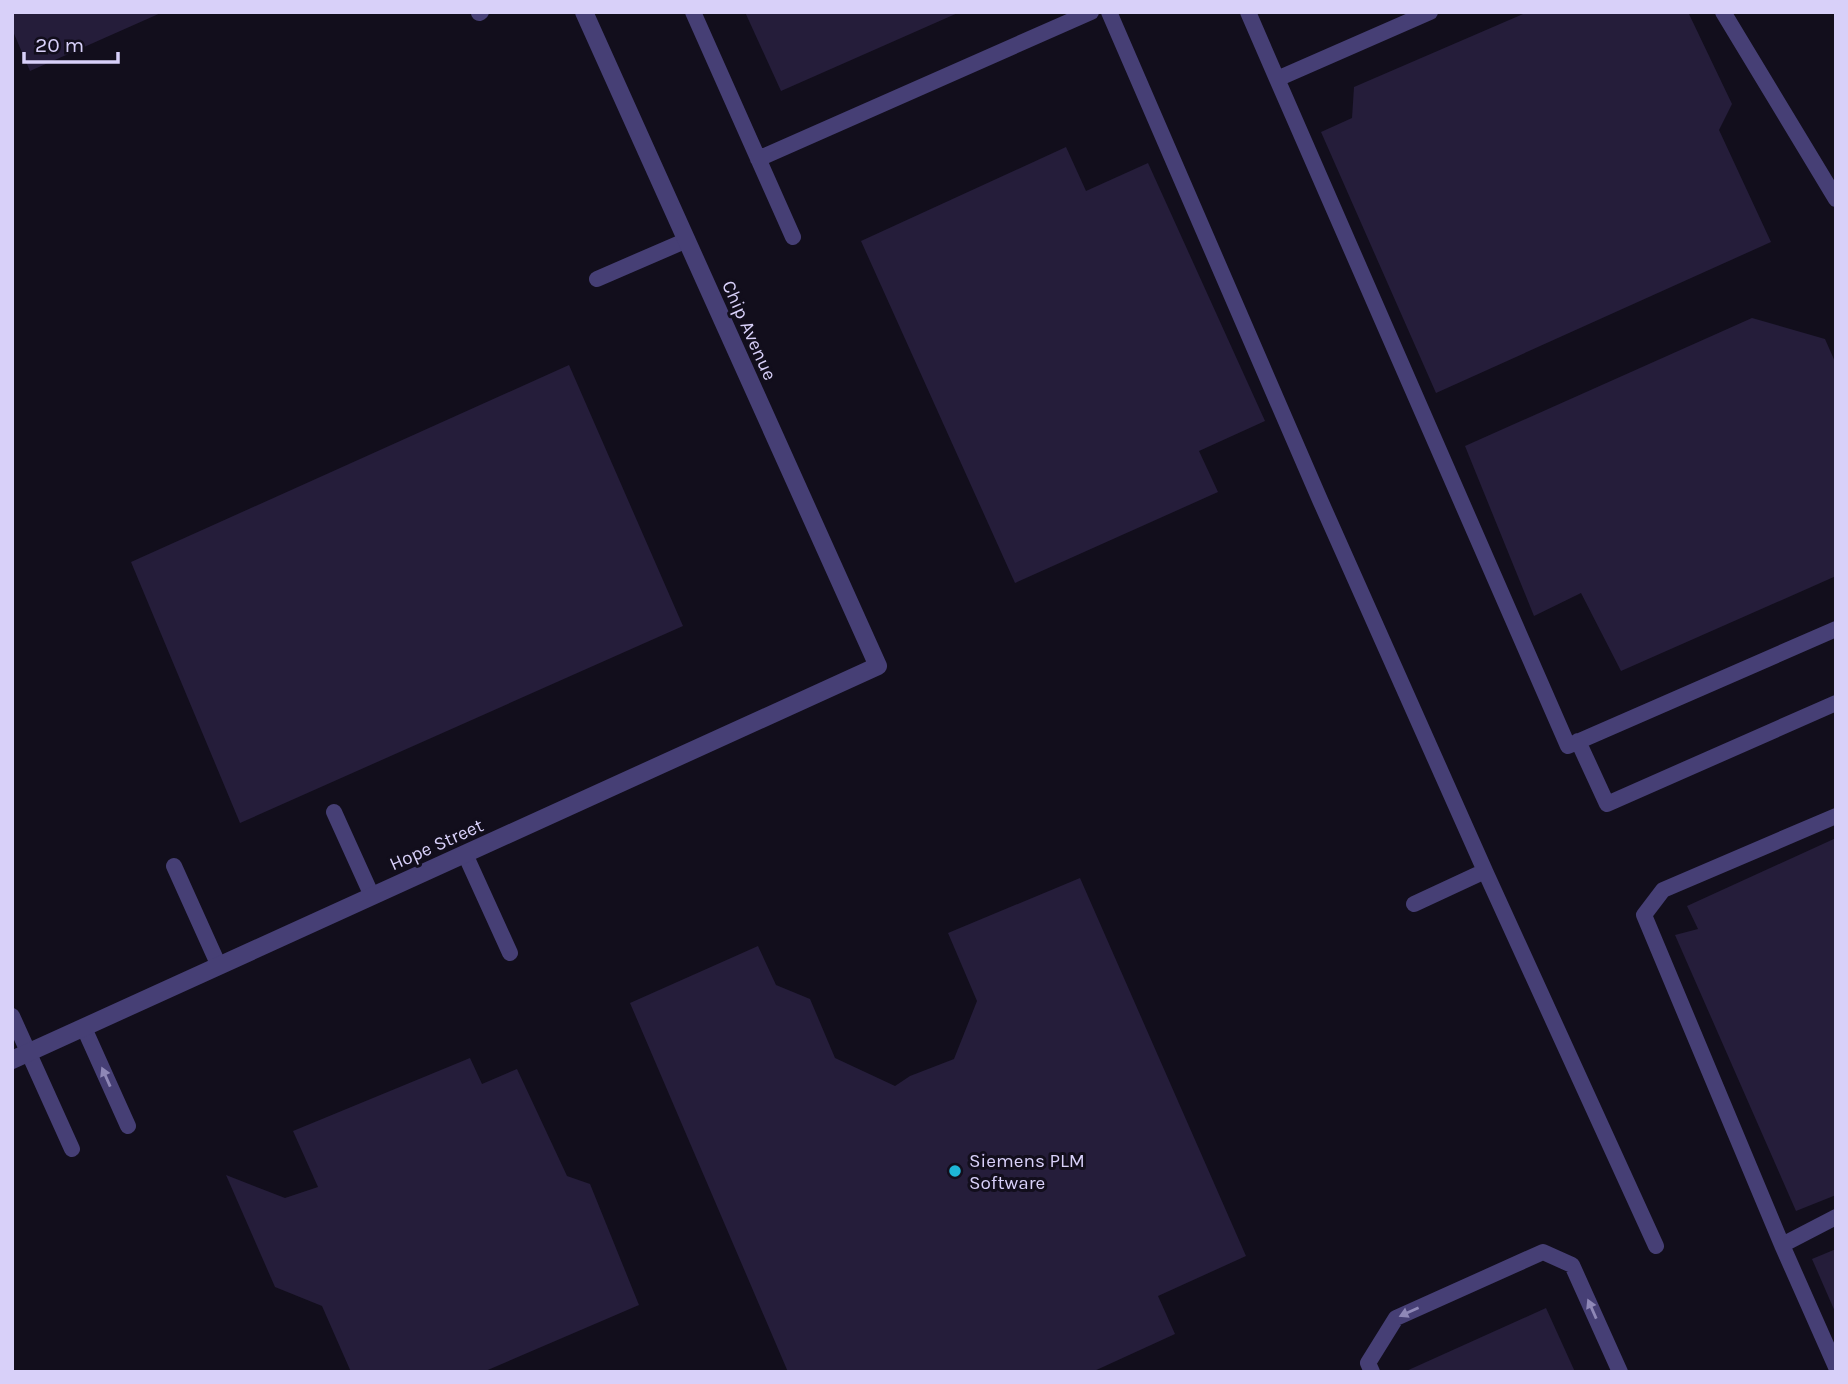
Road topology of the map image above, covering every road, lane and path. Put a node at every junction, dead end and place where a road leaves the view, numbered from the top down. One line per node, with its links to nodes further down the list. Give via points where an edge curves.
1 (584, 12): 12 (street, Chip Avenue)
2 (693, 12): 9 (lane)
3 (1091, 12): 9 (lane)
4 (1109, 12): 22 (lane)
5 (1248, 12): 8 (lane)
6 (1430, 12): 8 (lane)
7 (1723, 12): 10 (lane)
8 (1277, 79): 17 (lane, via 1569,746)
9 (758, 159): 11 (lane)
10 (1836, 199)
11 (793, 237)
12 (687, 240): 13 (lane); 15 (street, Chip Avenue)
13 (597, 279)
14 (1836, 629): 17 (lane)
15 (878, 666): 20 (street, Hope Street)
16 (1836, 703): 17 (lane, via 1606,804)
17 (1578, 741)
18 (334, 812): 23 (lane)
19 (1836, 816): 33 (lane, via 1663,890 1644,915)
20 (465, 854): 23 (street, Hope Street); 25 (lane)
21 (174, 866): 26 (lane)
22 (1485, 871): 24 (lane); 34 (lane)
23 (372, 896): 26 (street, Hope Street)
24 (1414, 904)
25 (509, 953)
26 (219, 966): 28 (street, Hope Street)
27 (12, 1016): 29 (lane)
28 (83, 1028): 29 (street, Hope Street); 30 (lane, one-way to 28)
29 (21, 1056): 31 (lane)
30 (128, 1126)
31 (72, 1149)
32 (1836, 1217): 33 (lane)
33 (1782, 1245): 35 (lane)
34 (1656, 1246)
35 (1836, 1367)
36 (1372, 1372): 37 (lane, one-way to 36, via 1572,1265 1543,1252 1396,1318 1368,1363)
37 (1620, 1372)

